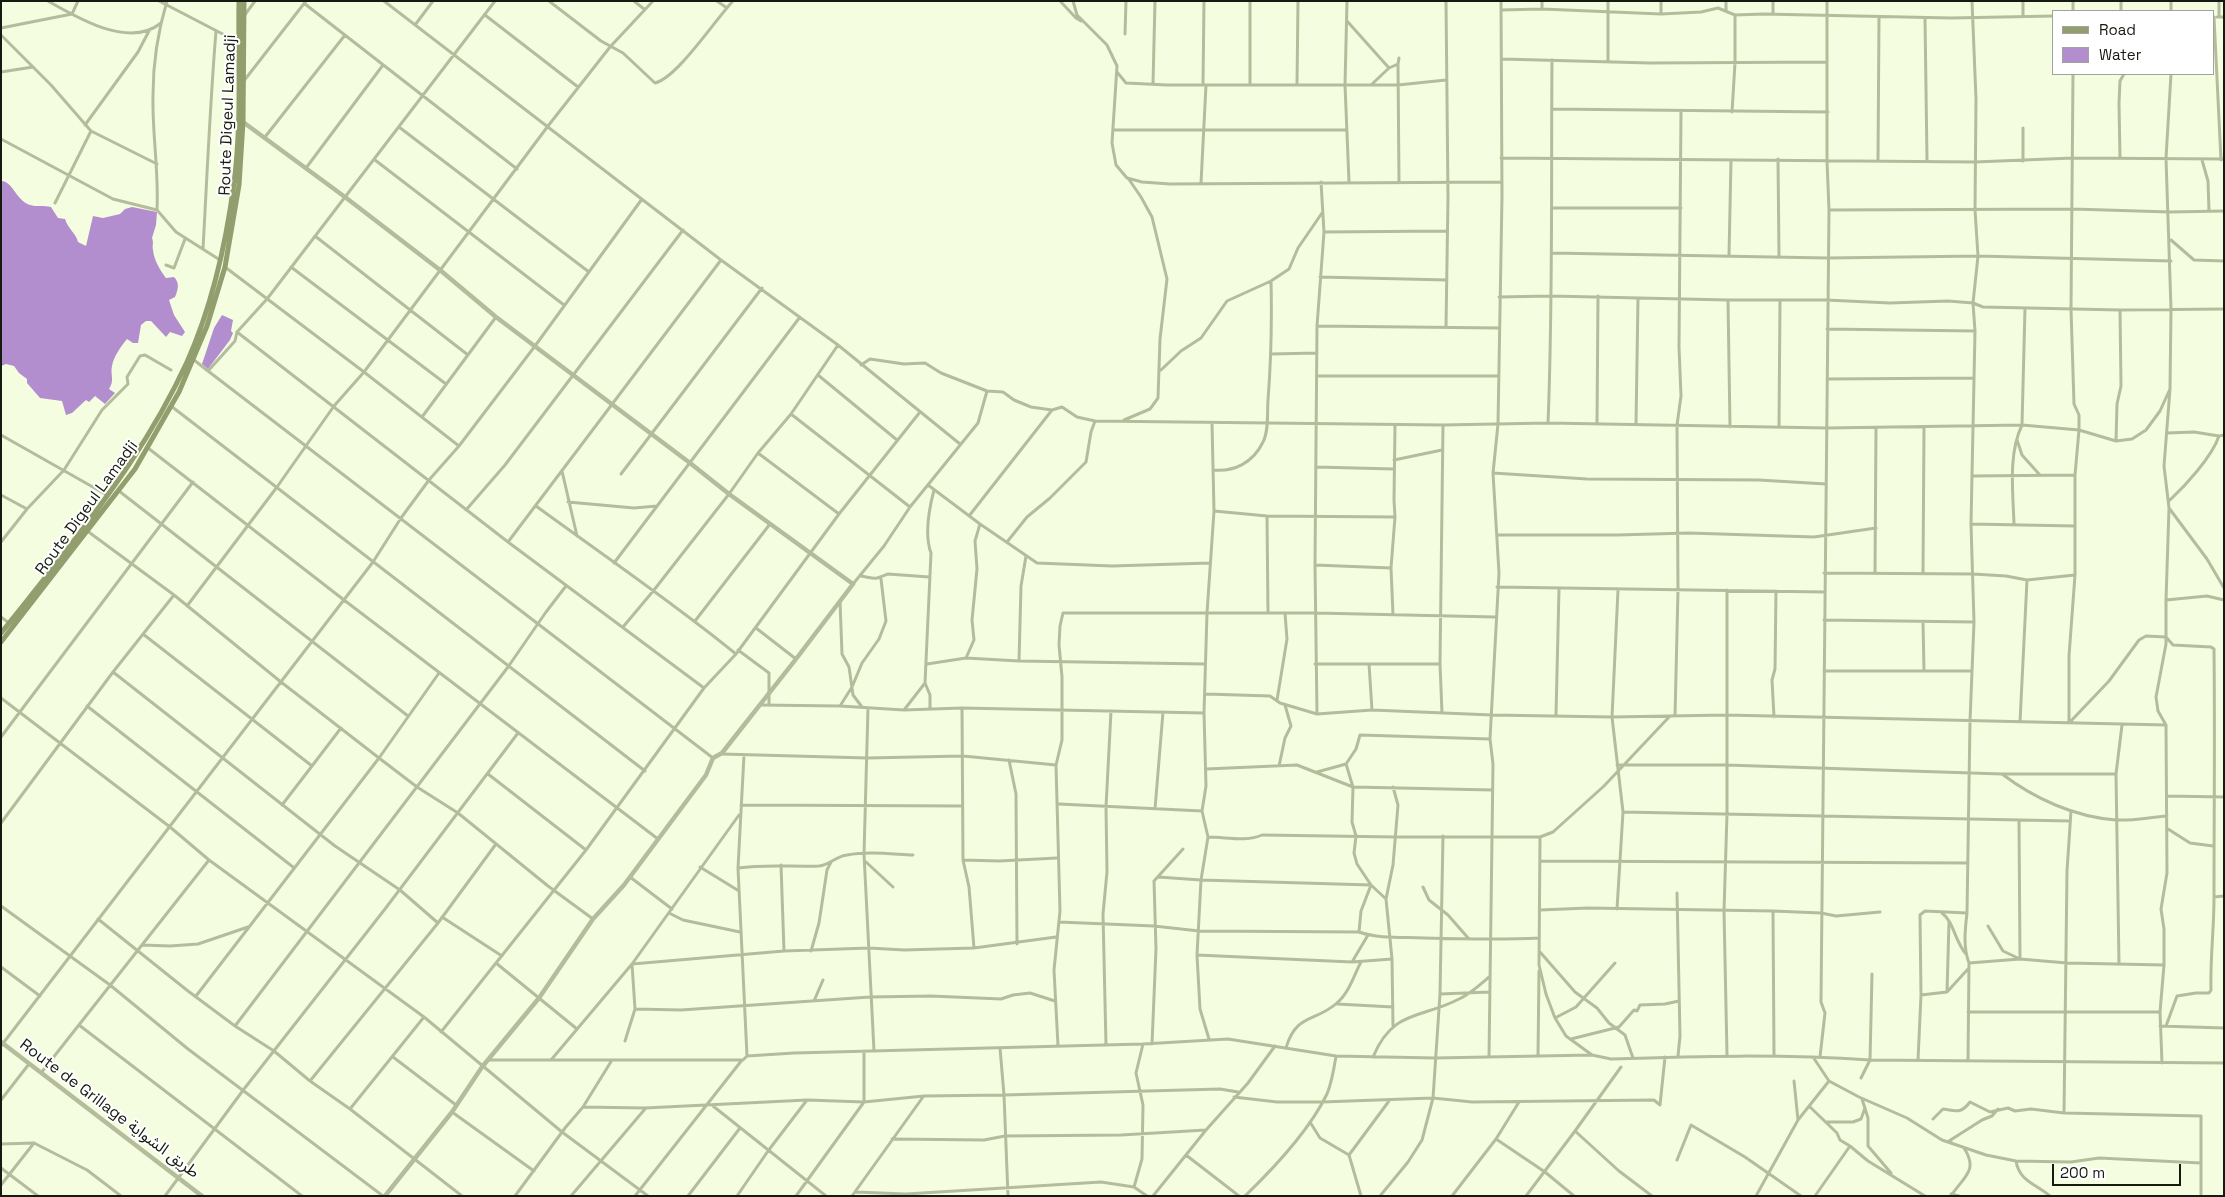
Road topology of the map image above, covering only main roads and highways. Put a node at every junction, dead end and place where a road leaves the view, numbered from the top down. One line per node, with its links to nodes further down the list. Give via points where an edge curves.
1 (239, 1): 3 (main road, via 234,182 220,260 207,309 187,361 147,438)
2 (244, 1): 3 (main road, Route Digeul Lamadji, via 240,185 225,267 210,318 194,360 148,448 119,491)
3 (86, 530): 4 (main road); 5 (main road, Route Digeul Lamadji)
4 (1, 633)
5 (1, 642)

